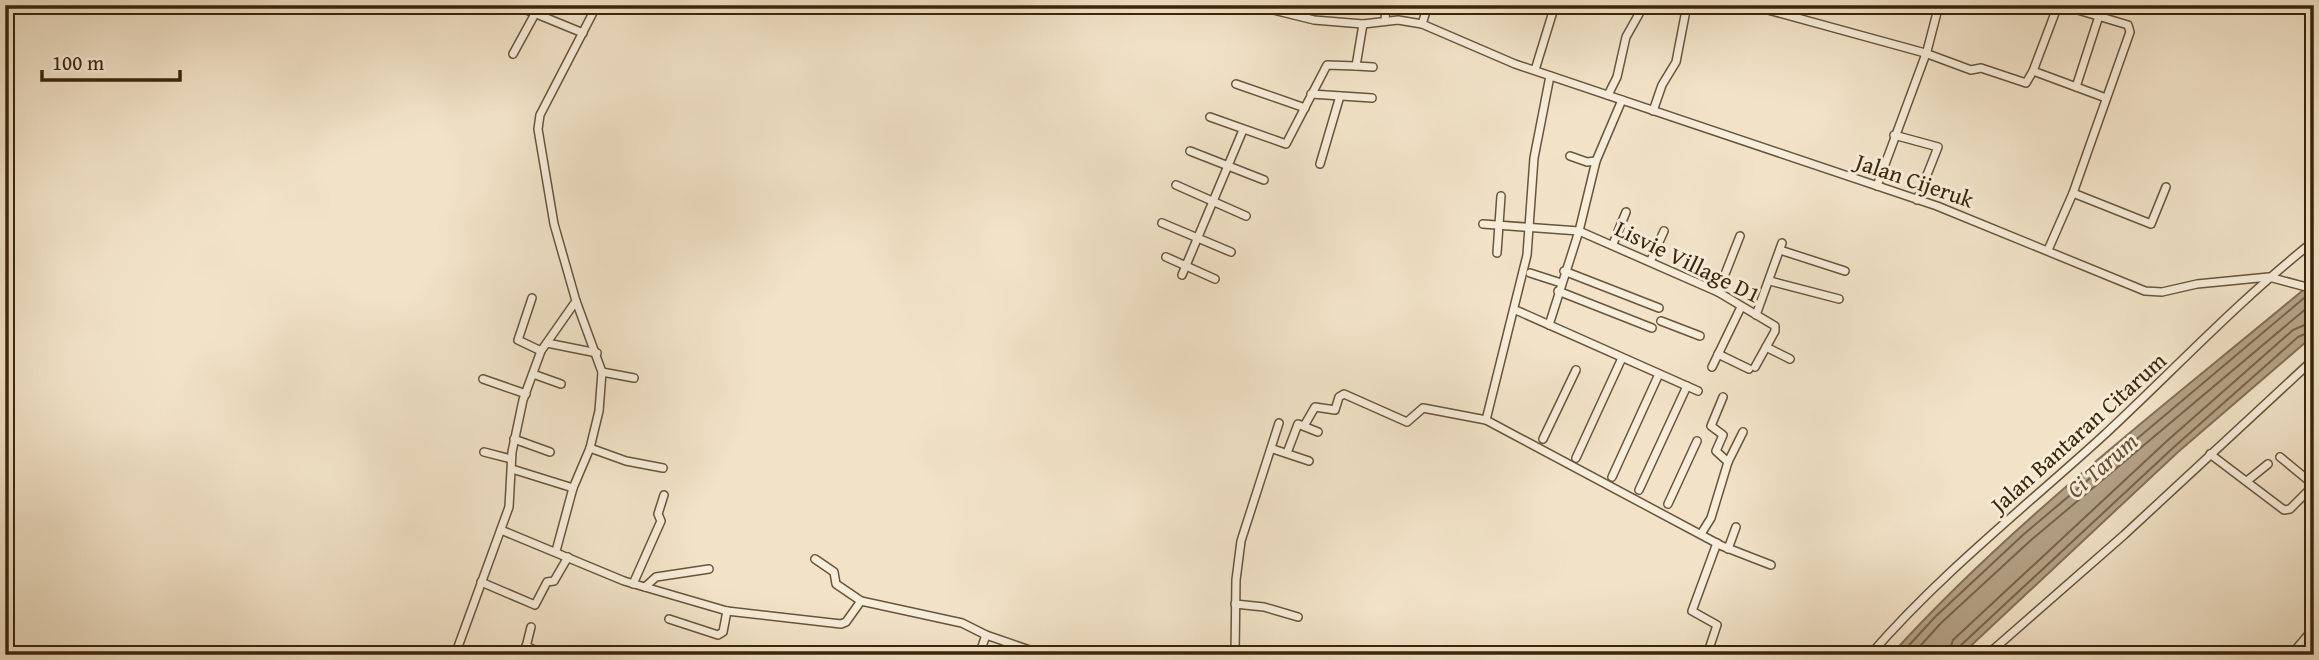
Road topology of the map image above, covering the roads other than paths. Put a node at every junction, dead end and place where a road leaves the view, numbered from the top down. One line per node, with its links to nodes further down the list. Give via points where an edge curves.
1 (597, 5): 17 (street)
2 (1386, 5): 14 (street)
3 (1428, 5): 16 (street)
4 (1555, 5): 22 (street)
5 (1644, 5): 28 (street, via 1626,37)
6 (1687, 5): 34 (street, via 1676,62)
7 (1750, 5): 18 (street)
8 (1939, 5): 18 (street)
9 (2059, 5): 13 (street); 23 (street)
10 (517, 6): 12 (street)
11 (1258, 6): 15 (street, Jalan Cijeruk, via 1300,18)
12 (536, 12): 17 (street); 19 (street)
13 (2099, 16): 26 (street); 31 (street, via 2130,27)
14 (1385, 21): 15 (street, Jalan Cijeruk); 16 (street, Jalan Cijeruk)
15 (1363, 24): 20 (street)
16 (1422, 24): 22 (street, Jalan Cijeruk)
17 (583, 33): 81 (street, via 540,114 538,129 554,224)
18 (1925, 53): 23 (street, via 1971,70 1981,68 2025,82); 37 (street)
19 (513, 54)
20 (1356, 65): 21 (street); 27 (street, via 1328,64)
21 (1373, 67)
22 (1535, 70): 24 (street, Jalan Cijeruk)
23 (2033, 71): 26 (street)
24 (1550, 76): 28 (street, Jalan Cijeruk); 56 (street, via 1534,158)
25 (1236, 84): 33 (street)
26 (2076, 87): 31 (street)
27 (1311, 94): 29 (street); 33 (street)
28 (1608, 95): 32 (street, Jalan Cijeruk)
29 (1340, 96): 30 (street); 41 (street)
30 (1372, 98)
31 (2106, 98): 47 (street)
32 (1622, 100): 34 (street, Jalan Cijeruk); 40 (street)
33 (1305, 108): 36 (street, via 1286,144)
34 (1653, 111): 45 (street, Jalan Cijeruk)
35 (1210, 117): 36 (street)
36 (1243, 130): 42 (street)
37 (1894, 135): 45 (street); 49 (street, via 1938,147)
38 (1190, 151): 42 (street)
39 (1570, 156): 40 (street)
40 (1596, 161): 57 (street)
41 (1320, 164)
42 (1228, 166): 43 (street); 50 (street)
43 (1264, 180)
44 (1176, 185): 50 (street)
45 (1877, 186): 49 (street, Jalan Cijeruk)
46 (2165, 187): 47 (street, via 2153,221 2147,225)
47 (2073, 193): 63 (street)
48 (1501, 196): 55 (street)
49 (1917, 200): 63 (street, Jalan Cijeruk)
50 (1212, 201): 52 (street); 60 (street)
51 (1626, 212): 62 (street)
52 (1246, 216)
53 (1162, 223): 60 (street)
54 (1483, 223): 55 (street)
55 (1499, 225): 56 (street); 65 (street)
56 (1530, 229): 57 (street); 110 (street)
57 (1579, 230): 62 (street, Lisvie Village D1); 69 (street)
58 (1664, 231): 67 (street)
59 (1740, 236): 78 (street)
60 (1197, 237): 64 (street); 68 (street)
61 (2314, 240): 73 (street, Jalan Bantaran Citarum)
62 (1613, 244): 67 (street, Lisvie Village D1)
63 (2048, 250): 73 (street, Jalan Cijeruk, via 2154,292)
64 (1231, 252)
65 (1497, 253)
66 (1166, 257): 68 (street)
67 (1651, 260): 78 (street, Lisvie Village D1)
68 (1186, 266): 72 (street); 74 (street)
69 (1564, 271): 76 (street); 83 (street)
70 (1845, 271): 75 (street, via 1781,246)
71 (1530, 273): 76 (street)
72 (1182, 275)
73 (2269, 276): 77 (street); 170 (street, Jalan Bantaran Citarum, via 2177,368 1953,567)
74 (1215, 279)
75 (1770, 281): 80 (street); 85 (street)
76 (1560, 287): 87 (street); 88 (street)
77 (2314, 289)
78 (1718, 292): 82 (street, Lisvie Village D1)
79 (532, 298): 92 (street, via 518,341)
80 (1839, 299)
81 (576, 301): 90 (street); 93 (street)
82 (1741, 307): 85 (street, Lisvie Village D1); 94 (street)
83 (1658, 309)
84 (1518, 311): 87 (street)
85 (1756, 315): 91 (street, Lisvie Village D1, via 1775,326)
86 (1661, 321): 89 (street)
87 (1549, 325): 95 (street)
88 (1651, 328)
89 (1700, 336)
90 (547, 343): 92 (street); 93 (street)
91 (1766, 347): 94 (street, via 1752,368); 96 (street)
92 (541, 351): 101 (street)
93 (597, 353): 100 (street)
94 (1718, 354): 98 (street)
95 (1622, 358): 102 (street); 126 (street)
96 (1790, 359)
97 (2314, 359): 125 (street)
98 (1712, 367)
99 (1576, 370): 117 (street)
100 (602, 372): 103 (street); 120 (street)
101 (533, 374): 105 (street); 108 (street)
102 (1659, 374): 106 (street); 134 (street)
103 (634, 378)
104 (483, 379): 108 (street)
105 (561, 384)
106 (1687, 386): 107 (street); 138 (street)
107 (1698, 391)
108 (526, 394): 116 (street)
109 (1723, 397): 115 (street, via 1711,424)
110 (1486, 420): 112 (street, via 1428,408 1420,409 1407,422 1344,394 1337,410 1315,407); 143 (street)
111 (1279, 424): 121 (street)
112 (1304, 426): 113 (street); 124 (street, via 1296,425)
113 (1318, 432)
114 (1743, 432): 119 (street)
115 (1723, 435): 119 (street); 130 (street, via 1716,451)
116 (514, 439): 123 (street); 128 (street)
117 (1543, 439)
118 (1697, 441): 140 (street)
119 (1738, 444): 130 (street)
120 (590, 448): 132 (street); 137 (street)
121 (1273, 449): 124 (street); 155 (street, via 1241,541)
122 (484, 452): 128 (street)
123 (550, 452)
124 (1287, 453): 129 (street)
125 (2210, 454): 135 (street); 171 (street)
126 (1576, 457)
127 (2280, 457): 136 (street)
128 (511, 459): 133 (street)
129 (1309, 461)
130 (1728, 462): 143 (street, via 1711,518)
131 (2268, 464): 135 (street)
132 (663, 468)
133 (512, 469): 137 (street); 142 (street, via 509,507)
134 (1612, 477)
135 (2247, 481): 136 (street, via 2284,510)
136 (2314, 485)
137 (573, 488): 146 (street)
138 (1639, 490)
139 (664, 495): 152 (street, via 658,514 661,521)
140 (1668, 504)
141 (1736, 527): 145 (street)
142 (501, 530): 146 (street); 151 (street)
143 (1701, 534): 144 (street)
144 (1717, 543): 145 (street); 169 (street, via 1692,610 1717,625)
145 (1728, 549): 149 (street)
146 (556, 551): 147 (street)
147 (568, 557): 151 (street, via 535,605); 152 (street)
148 (816, 559): 154 (street, via 833,571 836,584)
149 (1771, 565)
150 (709, 569): 153 (street, via 656,577)
151 (481, 582): 163 (street)
152 (633, 584): 153 (street)
153 (645, 587): 156 (street)
154 (861, 601): 156 (street, via 841,624); 161 (street, via 962,623)
155 (1236, 604): 157 (street); 168 (street)
156 (727, 611): 158 (street, via 723,632 718,635)
157 (1298, 617)
158 (669, 619)
159 (531, 627): 162 (street)
160 (2314, 628): 172 (street)
161 (986, 635): 166 (street); 167 (street)
162 (526, 646): 164 (street); 165 (street)
163 (455, 655)
164 (524, 655)
165 (545, 655)
166 (979, 655)
167 (1044, 655)
168 (1236, 655)
169 (1711, 655)
170 (1870, 655)
171 (1987, 655)
172 (2291, 655)

